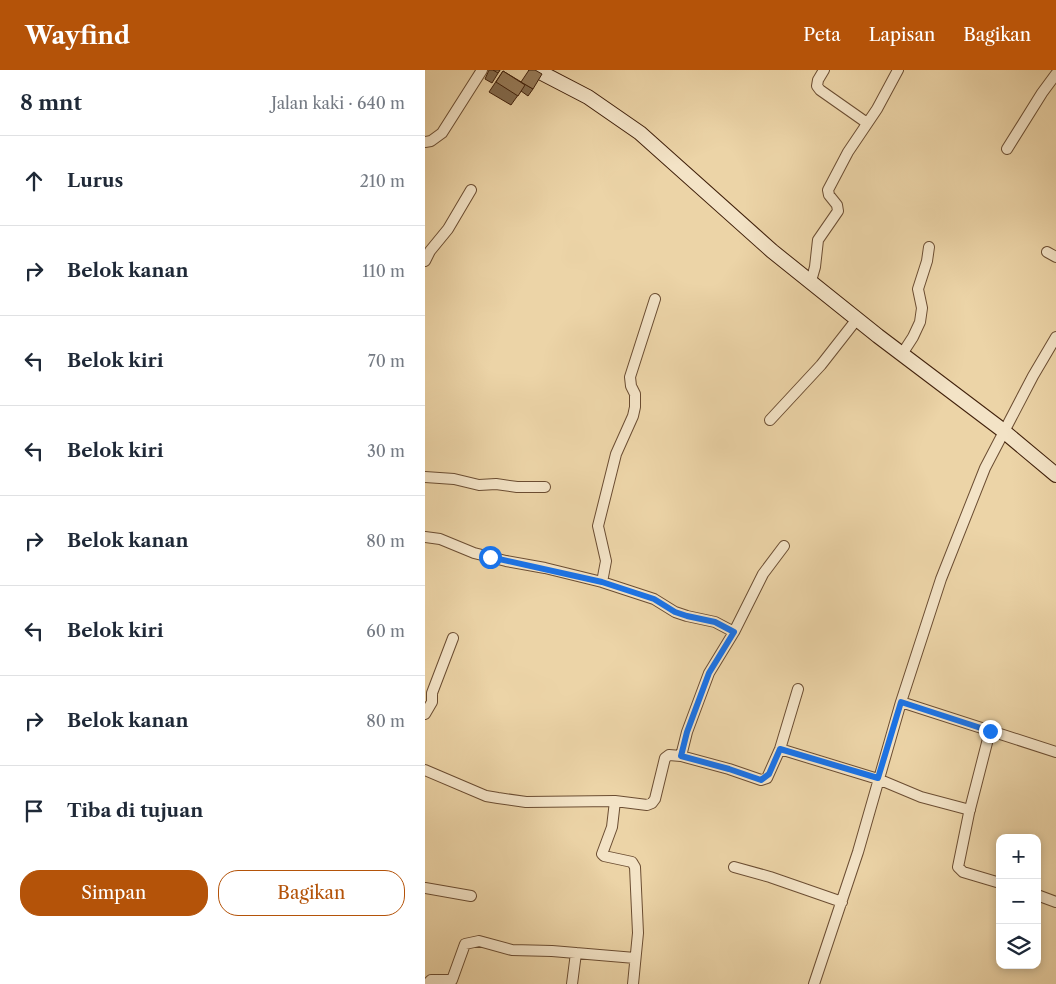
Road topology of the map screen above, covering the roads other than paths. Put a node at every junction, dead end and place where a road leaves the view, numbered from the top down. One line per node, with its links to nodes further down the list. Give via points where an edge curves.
1 (482, 70): 7 (street, via 441,133)
2 (536, 70): 12 (main road, via 640,133 772,251)
3 (824, 70): 6 (street, via 818,80 820,90)
4 (898, 70): 6 (street)
5 (1056, 74): 8 (street)
6 (867, 123): 12 (street, via 828,190 837,211 819,240)
7 (425, 142)
8 (1007, 149)
9 (471, 190): 11 (street)
10 (929, 247): 16 (street, via 918,288 922,308 920,322)
11 (425, 261)
12 (811, 281): 14 (main road)
13 (655, 299): 24 (street, via 630,377 635,394 633,416 616,454 598,526 606,562)
14 (857, 319): 16 (main road); 17 (street, via 821,365)
15 (1056, 337): 18 (street)
16 (901, 354): 18 (main road)
17 (770, 420)
18 (1004, 433): 19 (main road); 28 (street, via 963,520)
19 (1056, 475)
20 (425, 477): 21 (street, via 479,485)
21 (545, 488)
22 (425, 537): 24 (street, via 498,559)
23 (783, 546): 25 (street, via 763,574)
24 (602, 582): 25 (street, via 654,599 675,612 715,622)
25 (734, 632): 33 (street, via 709,673)
26 (453, 638): 29 (street)
27 (798, 689): 31 (street)
28 (901, 702): 30 (street); 35 (street)
29 (425, 714)
30 (990, 731): 32 (street); 37 (street)
31 (780, 749): 33 (street, via 769,774 761,780); 35 (street)
32 (1056, 752)
33 (681, 756): 36 (street, via 665,758 652,803)
34 (425, 770): 36 (street, via 498,798 549,802)
35 (878, 778): 37 (street, via 921,796); 43 (street)
36 (615, 801): 46 (street, via 612,827 602,854 632,862 635,867)
37 (970, 810): 39 (street, via 959,870)
38 (734, 868): 43 (street)
39 (996, 882)
40 (425, 888): 41 (street)
41 (471, 896)
42 (1041, 896): 44 (street)
43 (841, 902): 50 (street)
44 (1056, 902)
45 (576, 953): 46 (street); 47 (street, via 512,950 475,941 465,944 453,980 431,980); 48 (street)
46 (635, 958): 49 (street)
47 (427, 984)
48 (572, 984)
49 (633, 984)
50 (814, 984)

